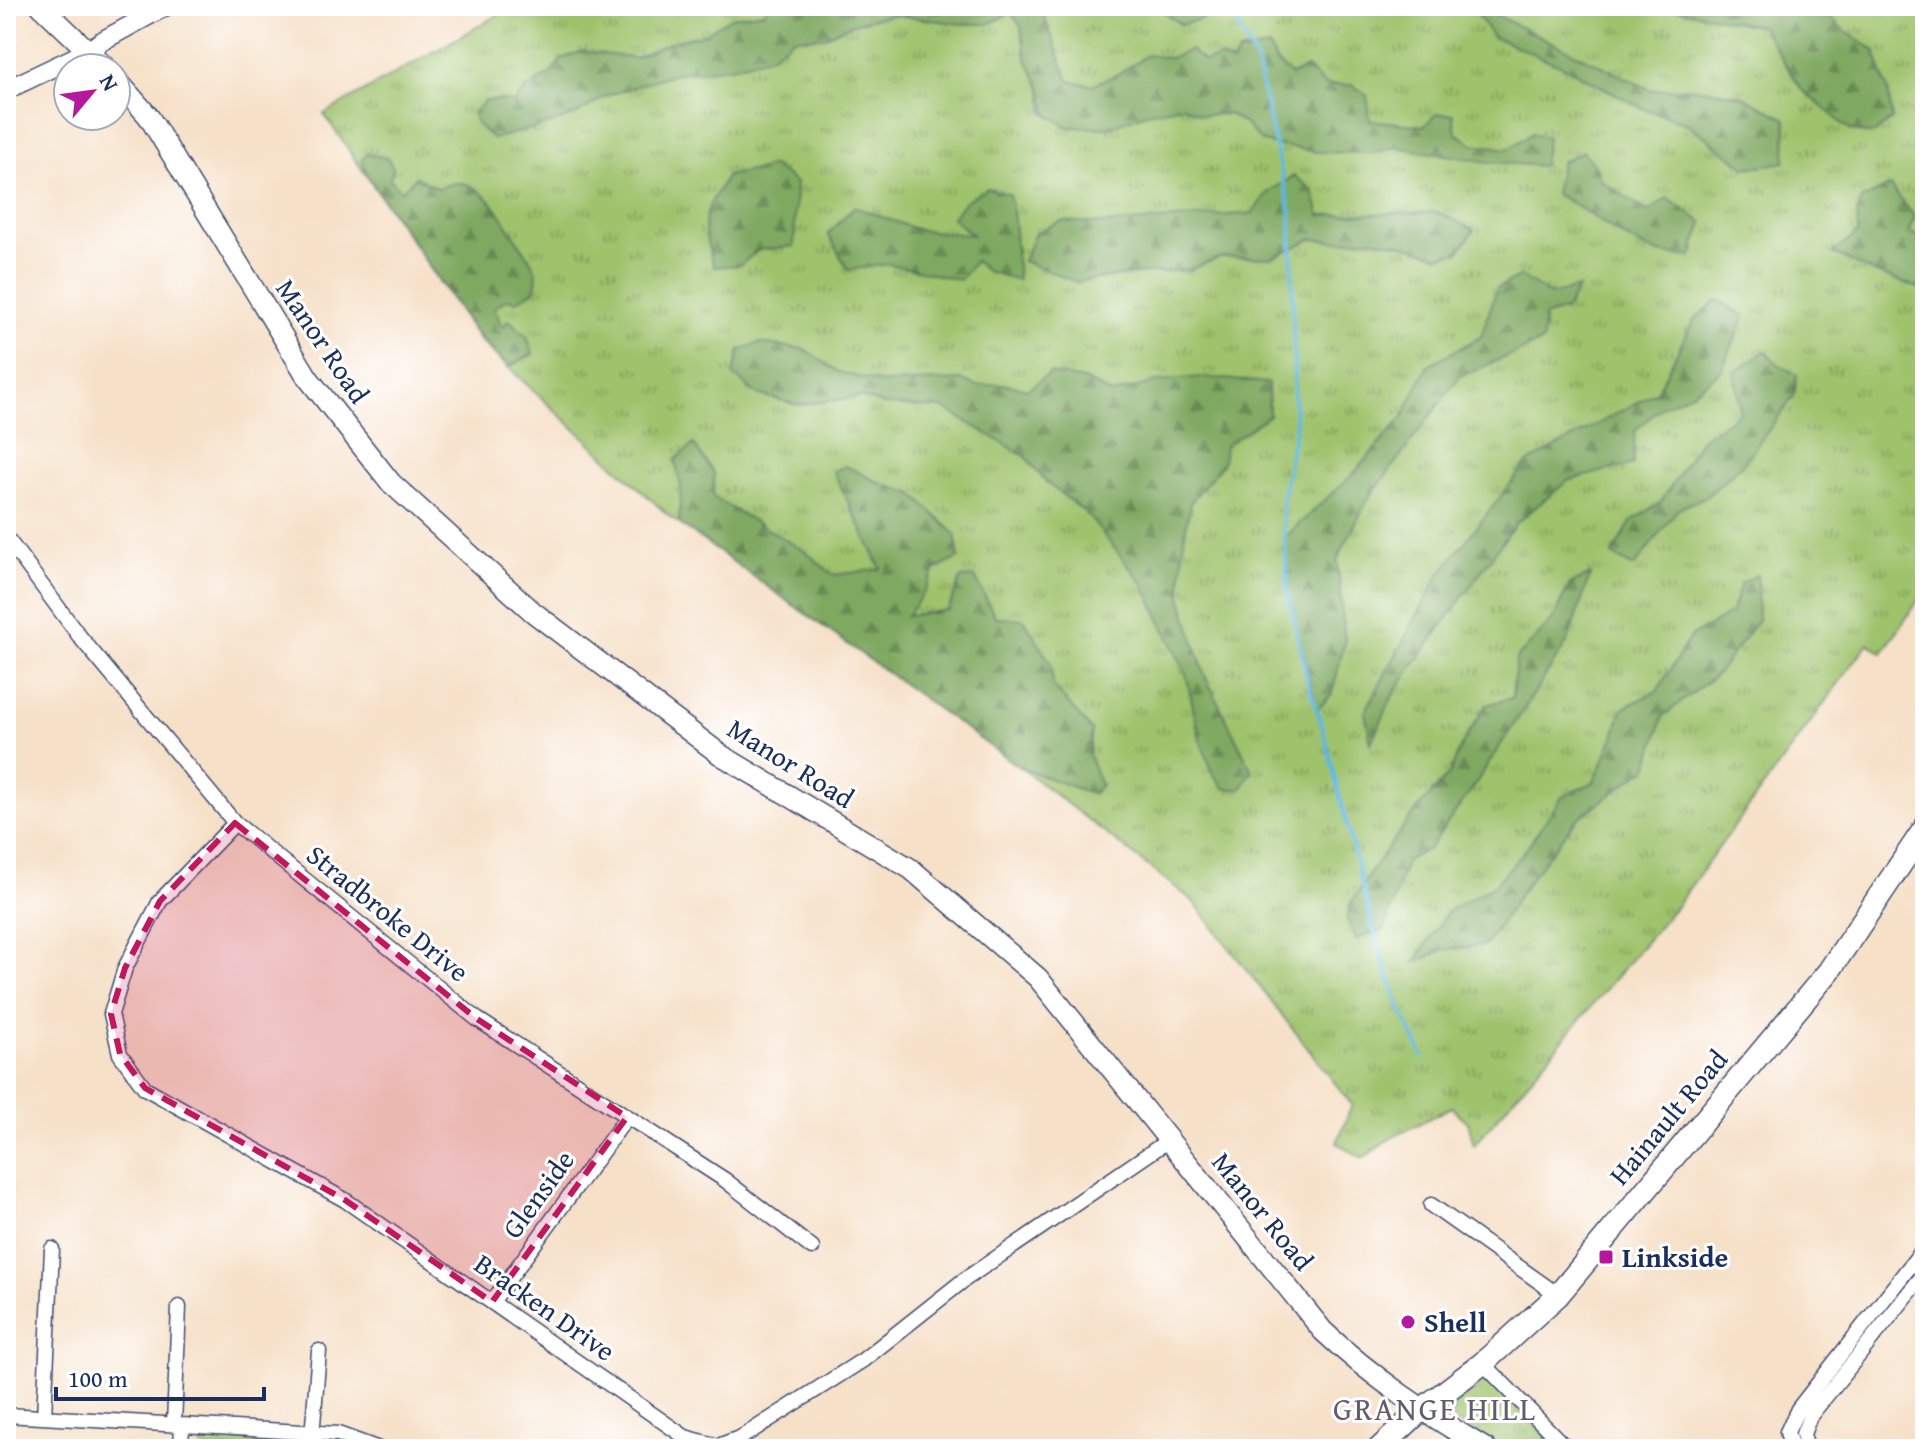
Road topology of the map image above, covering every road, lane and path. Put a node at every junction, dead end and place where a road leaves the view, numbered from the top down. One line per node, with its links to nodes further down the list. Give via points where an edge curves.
1 (41, 6): 3 (main road)
2 (166, 6): 3 (street)
3 (90, 50): 4 (street)
4 (6, 90)
5 (132, 97): 10 (main road, Manor Road, via 308,378 391,483 533,612 721,755 911,869 1038,978)
6 (6, 537): 7 (street, Stradbroke Drive, via 80,637)
7 (235, 823): 9 (street, Stradbroke Drive, via 477,1019); 19 (street, Bracken Drive, via 160,901 125,968 111,1014 120,1054 145,1088 345,1200)
8 (1925, 828): 18 (main road, Hainault Road, via 1829,971)
9 (627, 1117): 13 (street, Stradbroke Drive, via 725,1180); 19 (street, Glenside)
10 (1169, 1140): 19 (street, Bracken Drive, via 964,1280 863,1360 742,1437 718,1446 685,1437); 24 (main road, Manor Road, via 1323,1331)
11 (1431, 1205): 18 (street)
12 (1925, 1247): 16 (street)
13 (812, 1248)
14 (52, 1249): 26 (street)
15 (1925, 1273): 17 (street)
16 (1900, 1279): 17 (street); 23 (street)
17 (1913, 1288): 23 (street)
18 (1558, 1295): 22 (main road, Hainault Road)
19 (492, 1302)
20 (179, 1307): 27 (street)
21 (319, 1351): 28 (street)
22 (1483, 1363): 24 (main road, Hainault Road); 34 (street)
23 (1816, 1397): 35 (street, via 1798,1409 1787,1432); 36 (street, via 1803,1434)
24 (1421, 1410): 32 (main road, Hainault Road); 33 (main road, Manor Road)
25 (6, 1415): 26 (street)
26 (44, 1417): 27 (street)
27 (178, 1425): 28 (street); 29 (street)
28 (312, 1432): 30 (street); 31 (street, via 338,1434)
29 (181, 1449)
30 (311, 1449)
31 (379, 1449)
32 (1379, 1449)
33 (1486, 1449)
34 (1567, 1449)
35 (1792, 1449)
36 (1807, 1449)

